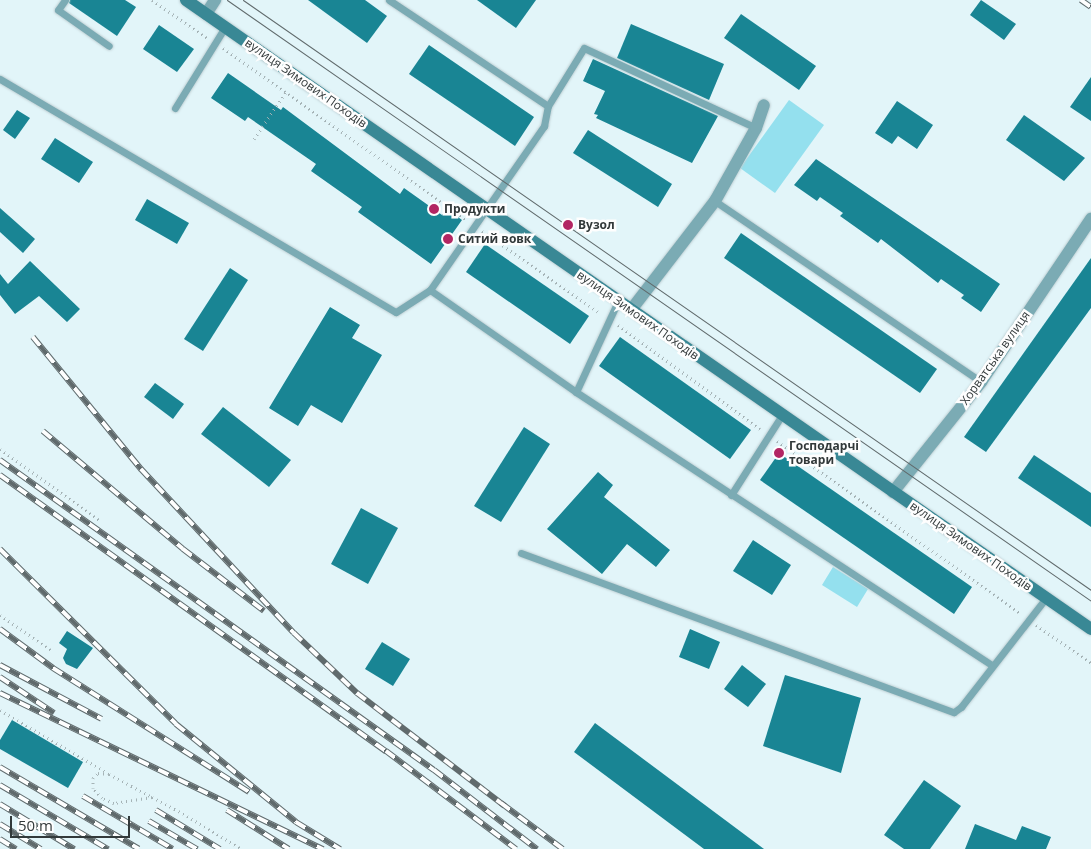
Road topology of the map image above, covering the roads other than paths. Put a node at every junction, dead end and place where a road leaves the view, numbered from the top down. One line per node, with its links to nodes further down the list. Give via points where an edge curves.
1 (65, 0): 7 (lane, via 58,10)
2 (186, 0): 5 (main road, вулиця Зимових Походів)
3 (215, 0): 5 (street)
4 (389, 0): 10 (lane)
5 (206, 14): 6 (main road, вулиця Зимових Походів)
6 (225, 27): 11 (lane); 14 (main road, вулиця Зимових Походів)
7 (109, 46)
8 (0, 79): 16 (lane, via 396,312)
9 (764, 105): 12 (street)
10 (548, 106): 12 (lane, via 584,48); 14 (lane, via 544,126)
11 (175, 108)
12 (756, 128): 13 (street)
13 (714, 201): 18 (street); 19 (lane)
14 (487, 209): 16 (lane); 17 (main road, вулиця Зимових Походів)
15 (1091, 219): 19 (street, Хорватська вулиця)
16 (430, 290): 20 (lane)
17 (618, 301): 18 (main road, вулиця Зимових Походів); 20 (lane)
18 (631, 310): 21 (main road, вулиця Зимових Походів)
19 (981, 382): 22 (street, Хорватська вулиця)
20 (576, 392): 23 (lane)
21 (782, 415): 22 (main road, вулиця Зимових Походів); 23 (lane)
22 (893, 492): 25 (main road, вулиця Зимових Походів)
23 (731, 495): 27 (lane)
24 (521, 553): 27 (lane, via 954,712)
25 (1046, 598): 26 (main road, вулиця Зимових Походів); 27 (lane)
26 (1091, 629)
27 (992, 665)

